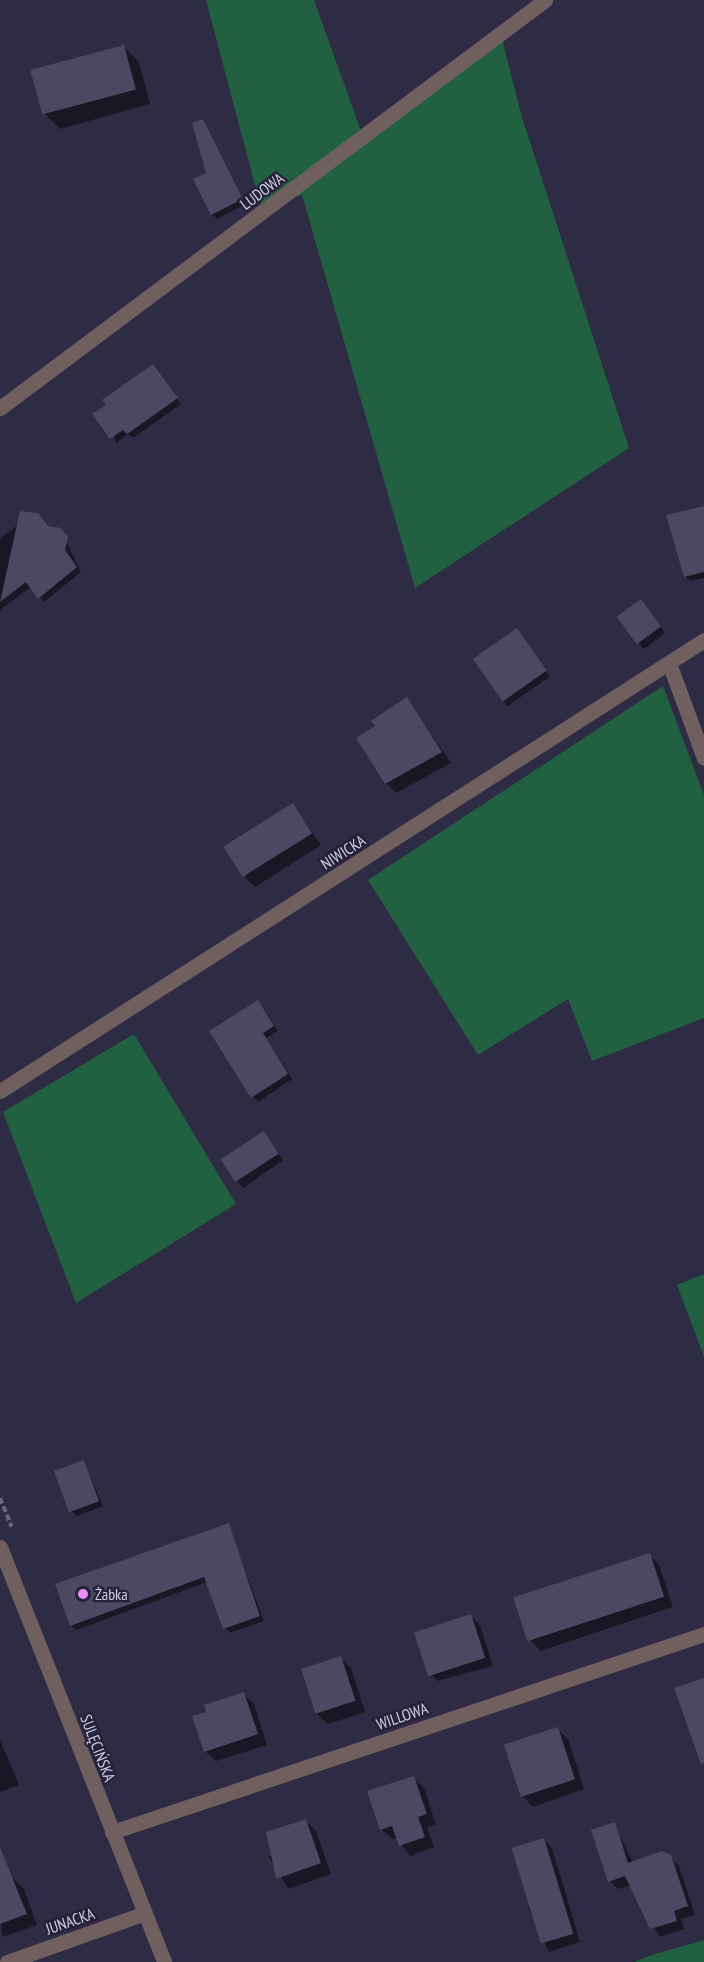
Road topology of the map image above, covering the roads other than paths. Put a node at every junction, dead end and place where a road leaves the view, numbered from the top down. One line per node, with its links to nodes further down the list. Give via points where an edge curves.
1 (545, 0): 2 (street, LUDOWA)
2 (0, 408)
3 (704, 640): 4 (street, NIWICKA)
4 (669, 663): 5 (street); 6 (street, NIWICKA)
5 (704, 758)
6 (0, 1091)
7 (0, 1547): 9 (street, SULĘCIŃSKA)
8 (704, 1634): 9 (street, WILLOWA)
9 (112, 1833): 10 (street, SULĘCIŃSKA)
10 (145, 1913): 11 (street, JUNACKA); 12 (street, SULĘCIŃSKA)
11 (7, 1962)
12 (164, 1962)

